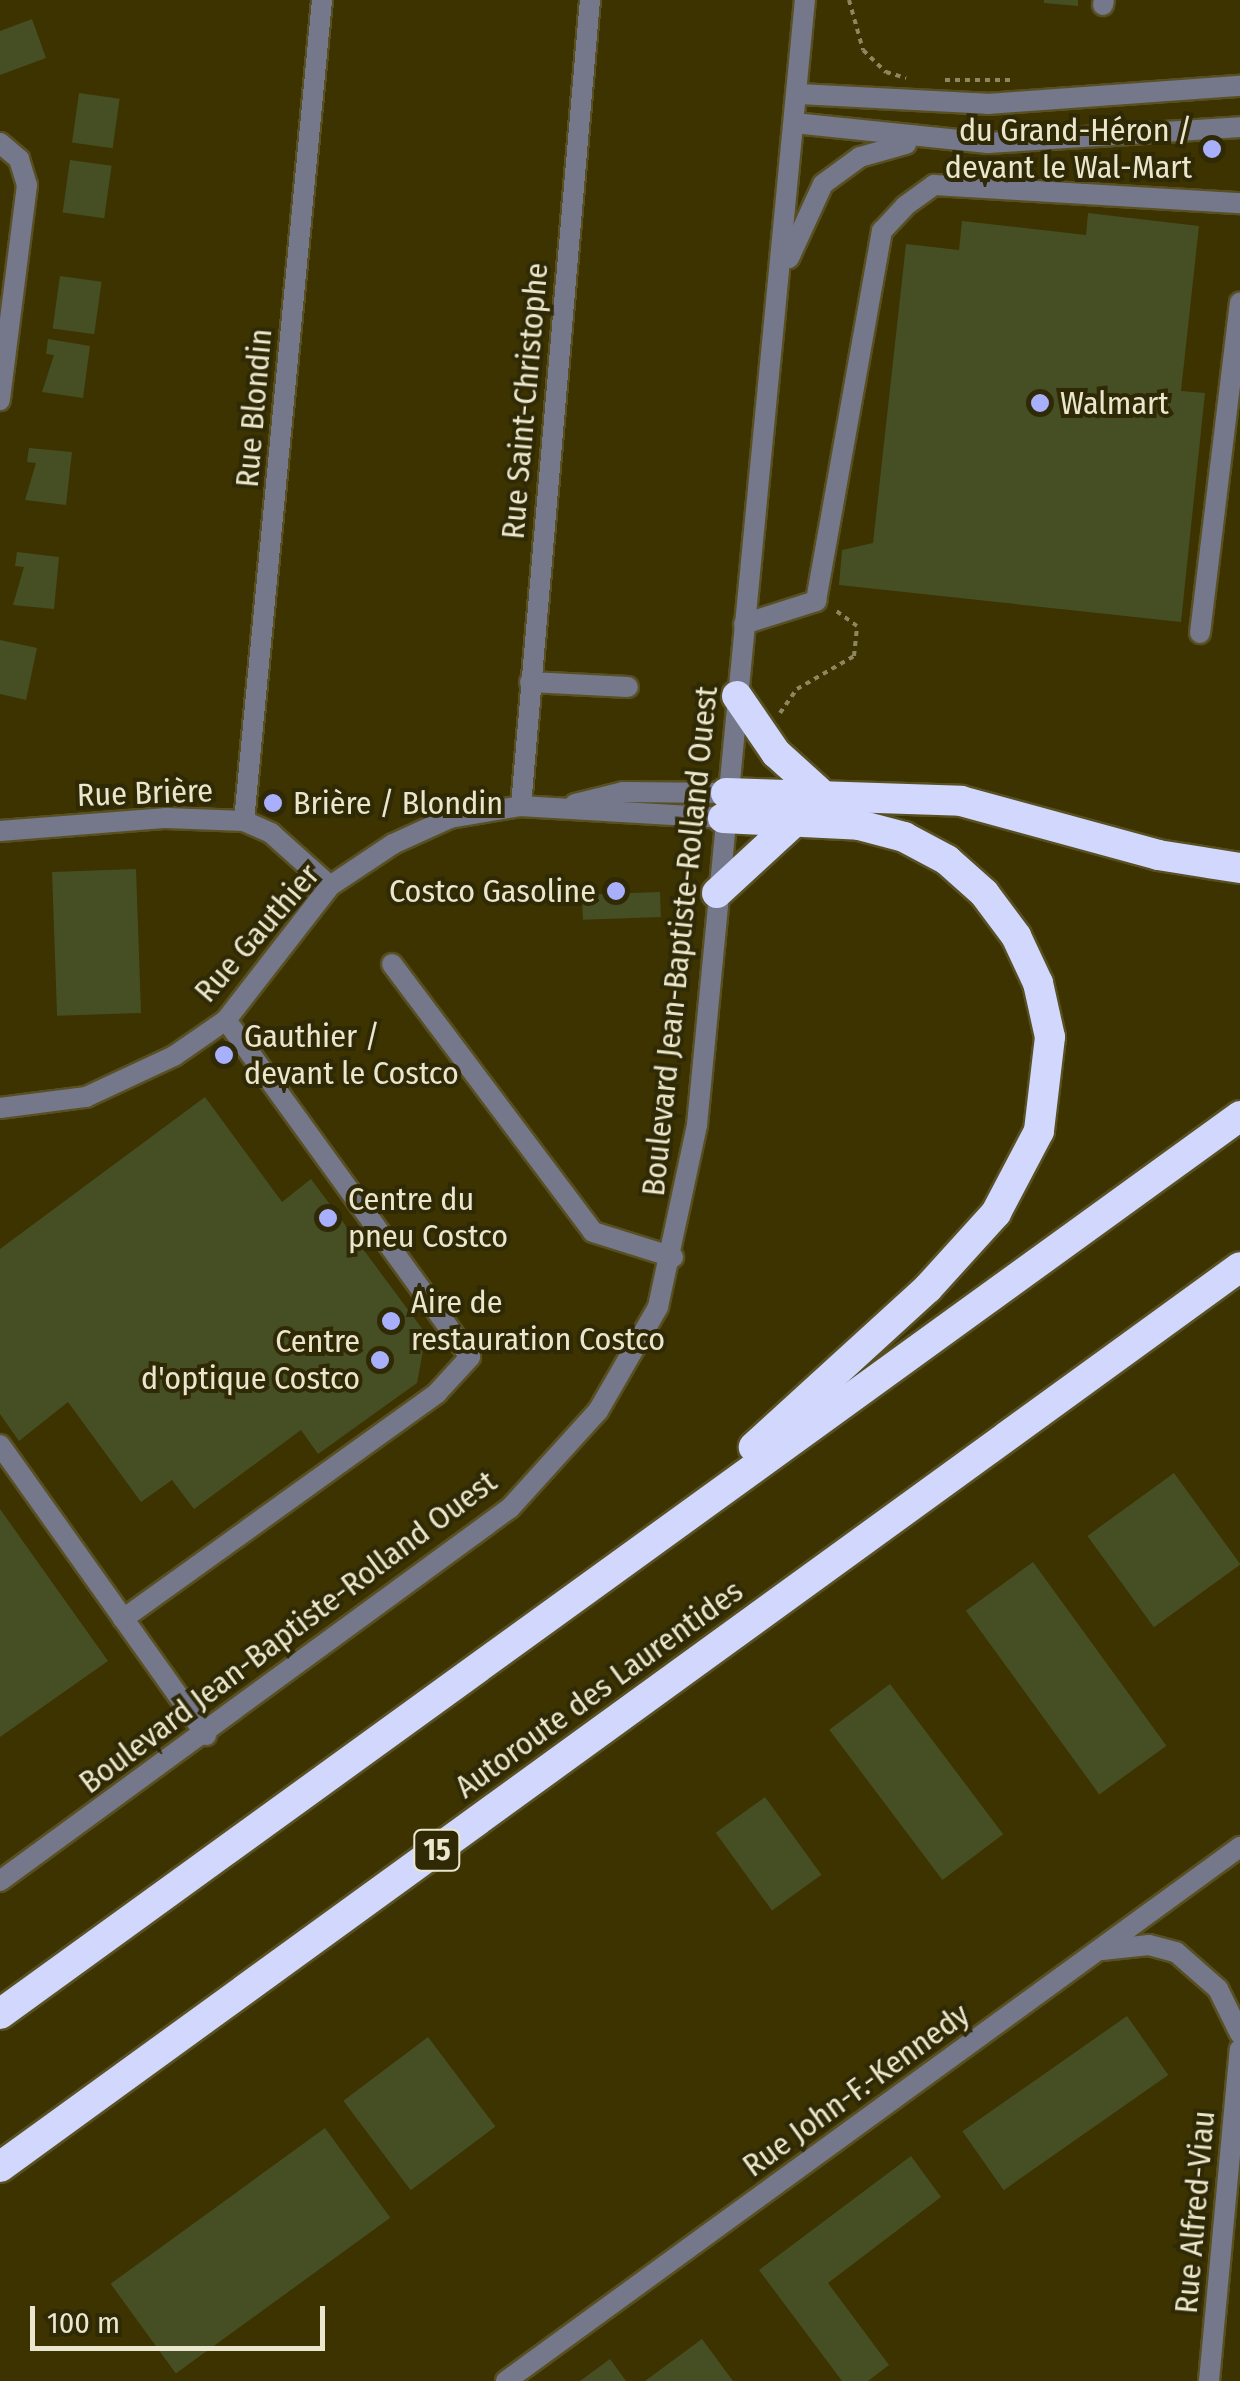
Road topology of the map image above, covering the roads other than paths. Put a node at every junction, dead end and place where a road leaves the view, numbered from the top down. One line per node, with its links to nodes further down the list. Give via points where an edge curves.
1 (322, 0): 22 (street, Rue Blondin)
2 (590, 0): 16 (street, Rue Saint-Christophe)
3 (805, 0): 5 (street, Boulevard Jean-Baptiste-Rolland Ouest)
4 (1240, 86): 5 (street, via 987,104)
5 (799, 94): 6 (street, Boulevard Jean-Baptiste-Rolland Ouest)
6 (794, 123): 8 (street); 11 (street, Boulevard Jean-Baptiste-Rolland Ouest)
7 (1240, 126): 8 (street, via 988,144)
8 (928, 140): 11 (street, via 860,157 824,184)
9 (0, 143): 13 (street, via 19,159 27,185)
10 (1240, 203): 14 (street, via 934,185 905,206 882,232 816,601)
11 (781, 273): 14 (street, Boulevard Jean-Baptiste-Rolland Ouest)
12 (1240, 302): 15 (street)
13 (0, 400)
14 (744, 624): 18 (street, Boulevard Jean-Baptiste-Rolland Ouest)
15 (1200, 633)
16 (530, 682): 17 (street); 21 (street, Rue Saint-Christophe)
17 (628, 688)
18 (737, 696): 19 (highway, via 776,752); 20 (street, Boulevard Jean-Baptiste-Rolland Ouest)
19 (818, 791): 20 (highway); 25 (highway, via 961,801 1158,855)
20 (725, 805): 21 (street, Rue Gauthier, via 623,816); 23 (highway); 27 (street, Boulevard Jean-Baptiste-Rolland Ouest)
21 (521, 806): 26 (street, Rue Gauthier, via 450,818 393,844)
22 (244, 821): 24 (street, Rue Brière, via 166,818); 26 (street, Rue Brière, via 270,833)
23 (796, 821): 27 (highway); 35 (highway, via 904,837 960,870 997,908 1031,964 1044,1003 1050,1054 1044,1112 1021,1173 967,1248)
24 (0, 831)
25 (1240, 868)
26 (330, 886): 29 (street, Rue Gauthier)
27 (718, 893): 32 (street, Boulevard Jean-Baptiste-Rolland Ouest, via 697,1124)
28 (392, 964): 32 (street, via 592,1232)
29 (226, 1020): 30 (street, Rue Gauthier, via 174,1056 86,1098); 36 (street, via 470,1357 436,1393)
30 (0, 1108)
31 (1240, 1116): 35 (highway)
32 (672, 1257): 37 (street, Boulevard Jean-Baptiste-Rolland Ouest, via 658,1306 598,1412 510,1508)
33 (1240, 1270): 44 (highway, Autoroute des Laurentides / 15)
34 (0, 1445): 36 (street)
35 (654, 1539): 41 (highway)
36 (124, 1619): 37 (street)
37 (206, 1735): 39 (street, Boulevard Jean-Baptiste-Rolland Ouest)
38 (1240, 1847): 40 (street, Rue John-F.-Kennedy)
39 (0, 1882)
40 (1096, 1952): 42 (street, via 1148,1945 1176,1952 1218,1989); 45 (street, Rue John-F.-Kennedy)
41 (0, 2014)
42 (1240, 2034)
43 (1240, 2049): 46 (street, Rue Alfred-Viau)
44 (0, 2168)
45 (506, 2381)
46 (1209, 2381)

